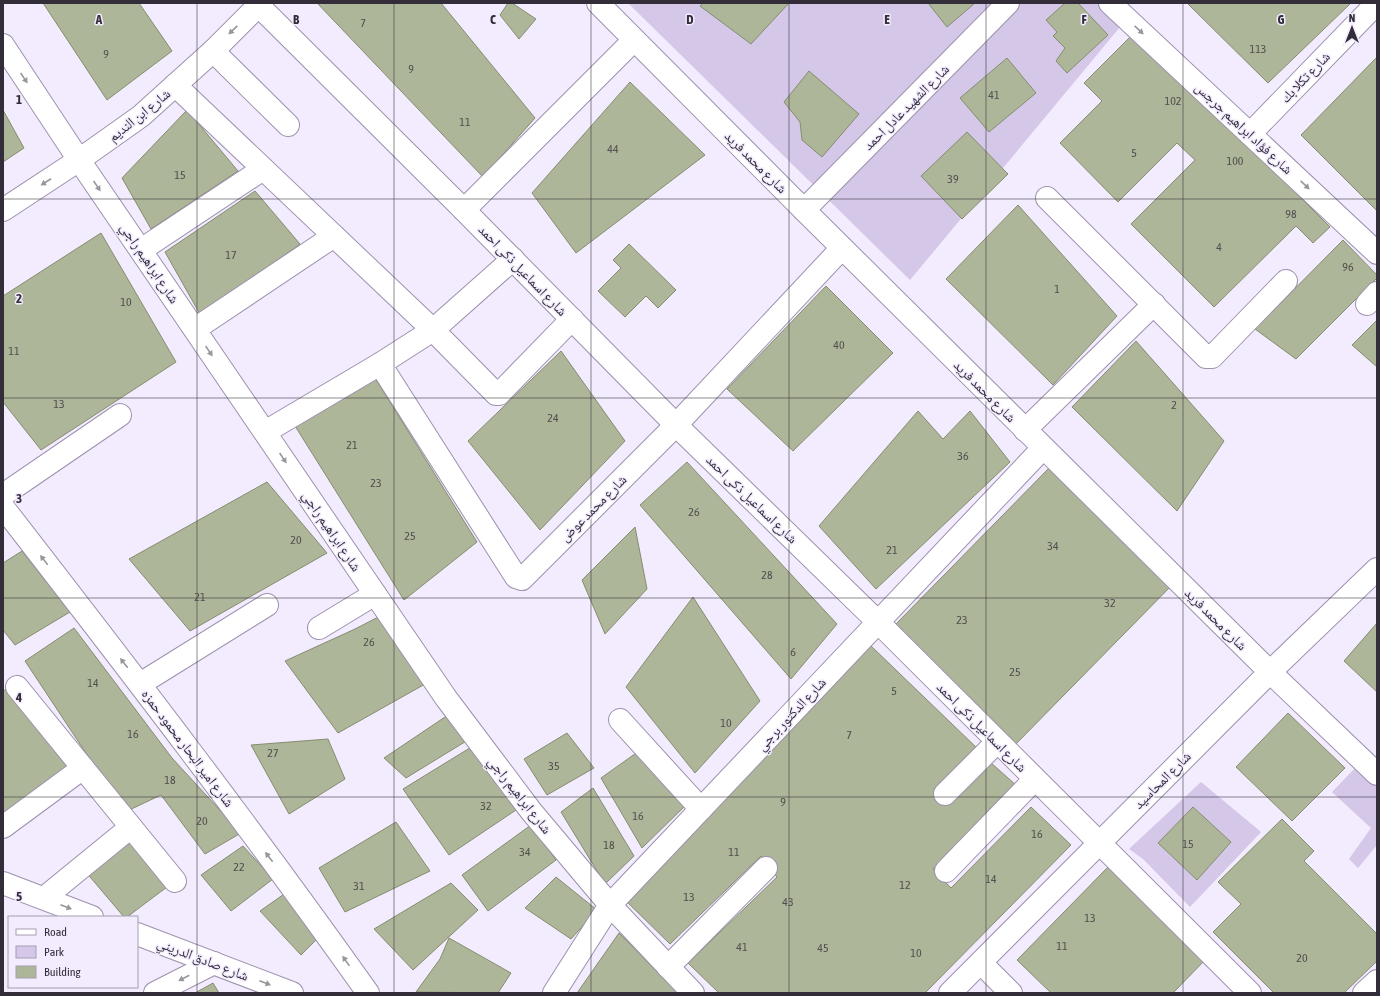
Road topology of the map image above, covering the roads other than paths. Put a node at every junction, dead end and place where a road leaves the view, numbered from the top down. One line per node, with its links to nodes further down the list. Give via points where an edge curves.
1 (598, 3): 6 (street, شارع محمد فريد)
2 (1008, 3): 17 (street, شارع الشهيد عادل احمد)
3 (1110, 3): 11 (street, شارع فؤاد ابراهيم جرجس, one-way to 11)
4 (1377, 3): 11 (street, شارع تكلا بك)
5 (259, 4): 7 (street, شارع ابن النديم, one-way to 7); 16 (street, شارع اسماعيل ذكى احمد)
6 (634, 40): 16 (street); 17 (street, شارع محمد فريد)
7 (213, 51): 9 (street, شارع ابن النديم); 10 (street)
8 (6, 56): 12 (street, شارع ابراهيم راجي, one-way to 12)
9 (175, 85): 12 (street, شارع ابن النديم, via 141,116); 13 (street)
10 (288, 125)
11 (1250, 134): 21 (street, شارع فؤاد ابراهيم جرجس, one-way to 21)
12 (79, 160): 15 (street, شارع ابن النديم, one-way to 15); 20 (street, شارع ابراهيم راجي, one-way to 20)
13 (263, 169): 18 (street); 20 (street)
14 (1047, 198): 24 (street)
15 (3, 210)
16 (464, 210): 22 (street, شارع اسماعيل ذكى احمد)
17 (804, 210): 19 (street, شارع محمد فريد)
18 (334, 236): 26 (street); 27 (street)
19 (842, 248): 30 (street, شارع محمد عوض); 31 (street, شارع محمد فريد)
20 (141, 250): 26 (street, شارع ابراهيم راجي)
21 (1377, 253)
22 (513, 259): 25 (street, شارع اسماعيل ذكى احمد); 27 (street)
23 (1286, 281): 24 (street, via 1209,358)
24 (1154, 304): 31 (street)
25 (572, 319): 27 (street, via 498,394); 30 (street, شارع اسماعيل ذكى احمد)
26 (194, 329): 32 (street, شارع ابراهيم راجي, one-way to 32)
27 (433, 330): 28 (street)
28 (380, 364): 30 (street, شارع محمد عوض, via 516,577 520,579); 32 (street)
29 (120, 415): 34 (street)
30 (676, 425): 39 (street, شارع اسماعيل ذكى احمد)
31 (1025, 430): 33 (street, شارع محمد فريد)
32 (265, 432): 37 (street, شارع ابراهيم راجي, one-way to 37)
33 (1043, 448): 39 (street, شارع الدكتور برجي); 41 (street, شارع محمد فريد)
34 (3, 495)
35 (3, 507): 42 (street, شارع امير البحار محمود حمزه, one-way to 35)
36 (1377, 569): 41 (street, شارع المحاسيد)
37 (375, 594): 40 (street); 59 (street, شارع ابراهيم راجي, via 446,698 531,811)
38 (267, 605): 42 (street)
39 (878, 622): 45 (street, شارع اسماعيل ذكى احمد); 50 (street, شارع الدكتور برجي)
40 (319, 628)
41 (1270, 672): 47 (street, شارع محمد فريد); 53 (street, شارع المحاسيد)
42 (140, 684): 68 (street, شارع امير البحار محمود حمزه, one-way to 42)
43 (17, 687): 46 (street)
44 (620, 720): 50 (street)
45 (997, 742): 48 (street, شارع اسماعيل ذكى احمد); 49 (street)
46 (83, 768): 51 (street); 52 (street)
47 (1377, 774)
48 (1035, 779): 53 (street, شارع اسماعيل ذكى احمد); 55 (street)
49 (945, 794)
50 (701, 809): 59 (street, شارع الدكتور برجي)
51 (3, 827)
52 (131, 827): 56 (street); 58 (street)
53 (1099, 843): 63 (street, شارع المحاسيد); 73 (street, شارع اسماعيل ذكى احمد)
54 (766, 868): 64 (street)
55 (946, 871)
56 (175, 882)
57 (3, 883): 58 (street)
58 (44, 898): 60 (street, one-way to 60)
59 (610, 905): 64 (street, شارع ابراهيم راجي); 69 (street, شارع الدكتور برجي)
60 (89, 916)
61 (138, 934): 62 (street, شارع صادق الدريني)
62 (214, 963): 66 (street, one-way to 66); 67 (street, شارع صادق الدريني, one-way to 67)
63 (981, 963): 71 (street, شارع المحاسيد); 72 (street)
64 (668, 967): 70 (street, شارع ابراهيم راجي)
65 (1377, 981): 74 (street)
66 (155, 993)
67 (292, 993)
68 (368, 993)
69 (554, 993)
70 (693, 993)
71 (950, 993)
72 (1011, 993)
73 (1250, 993)
74 (1364, 993)

